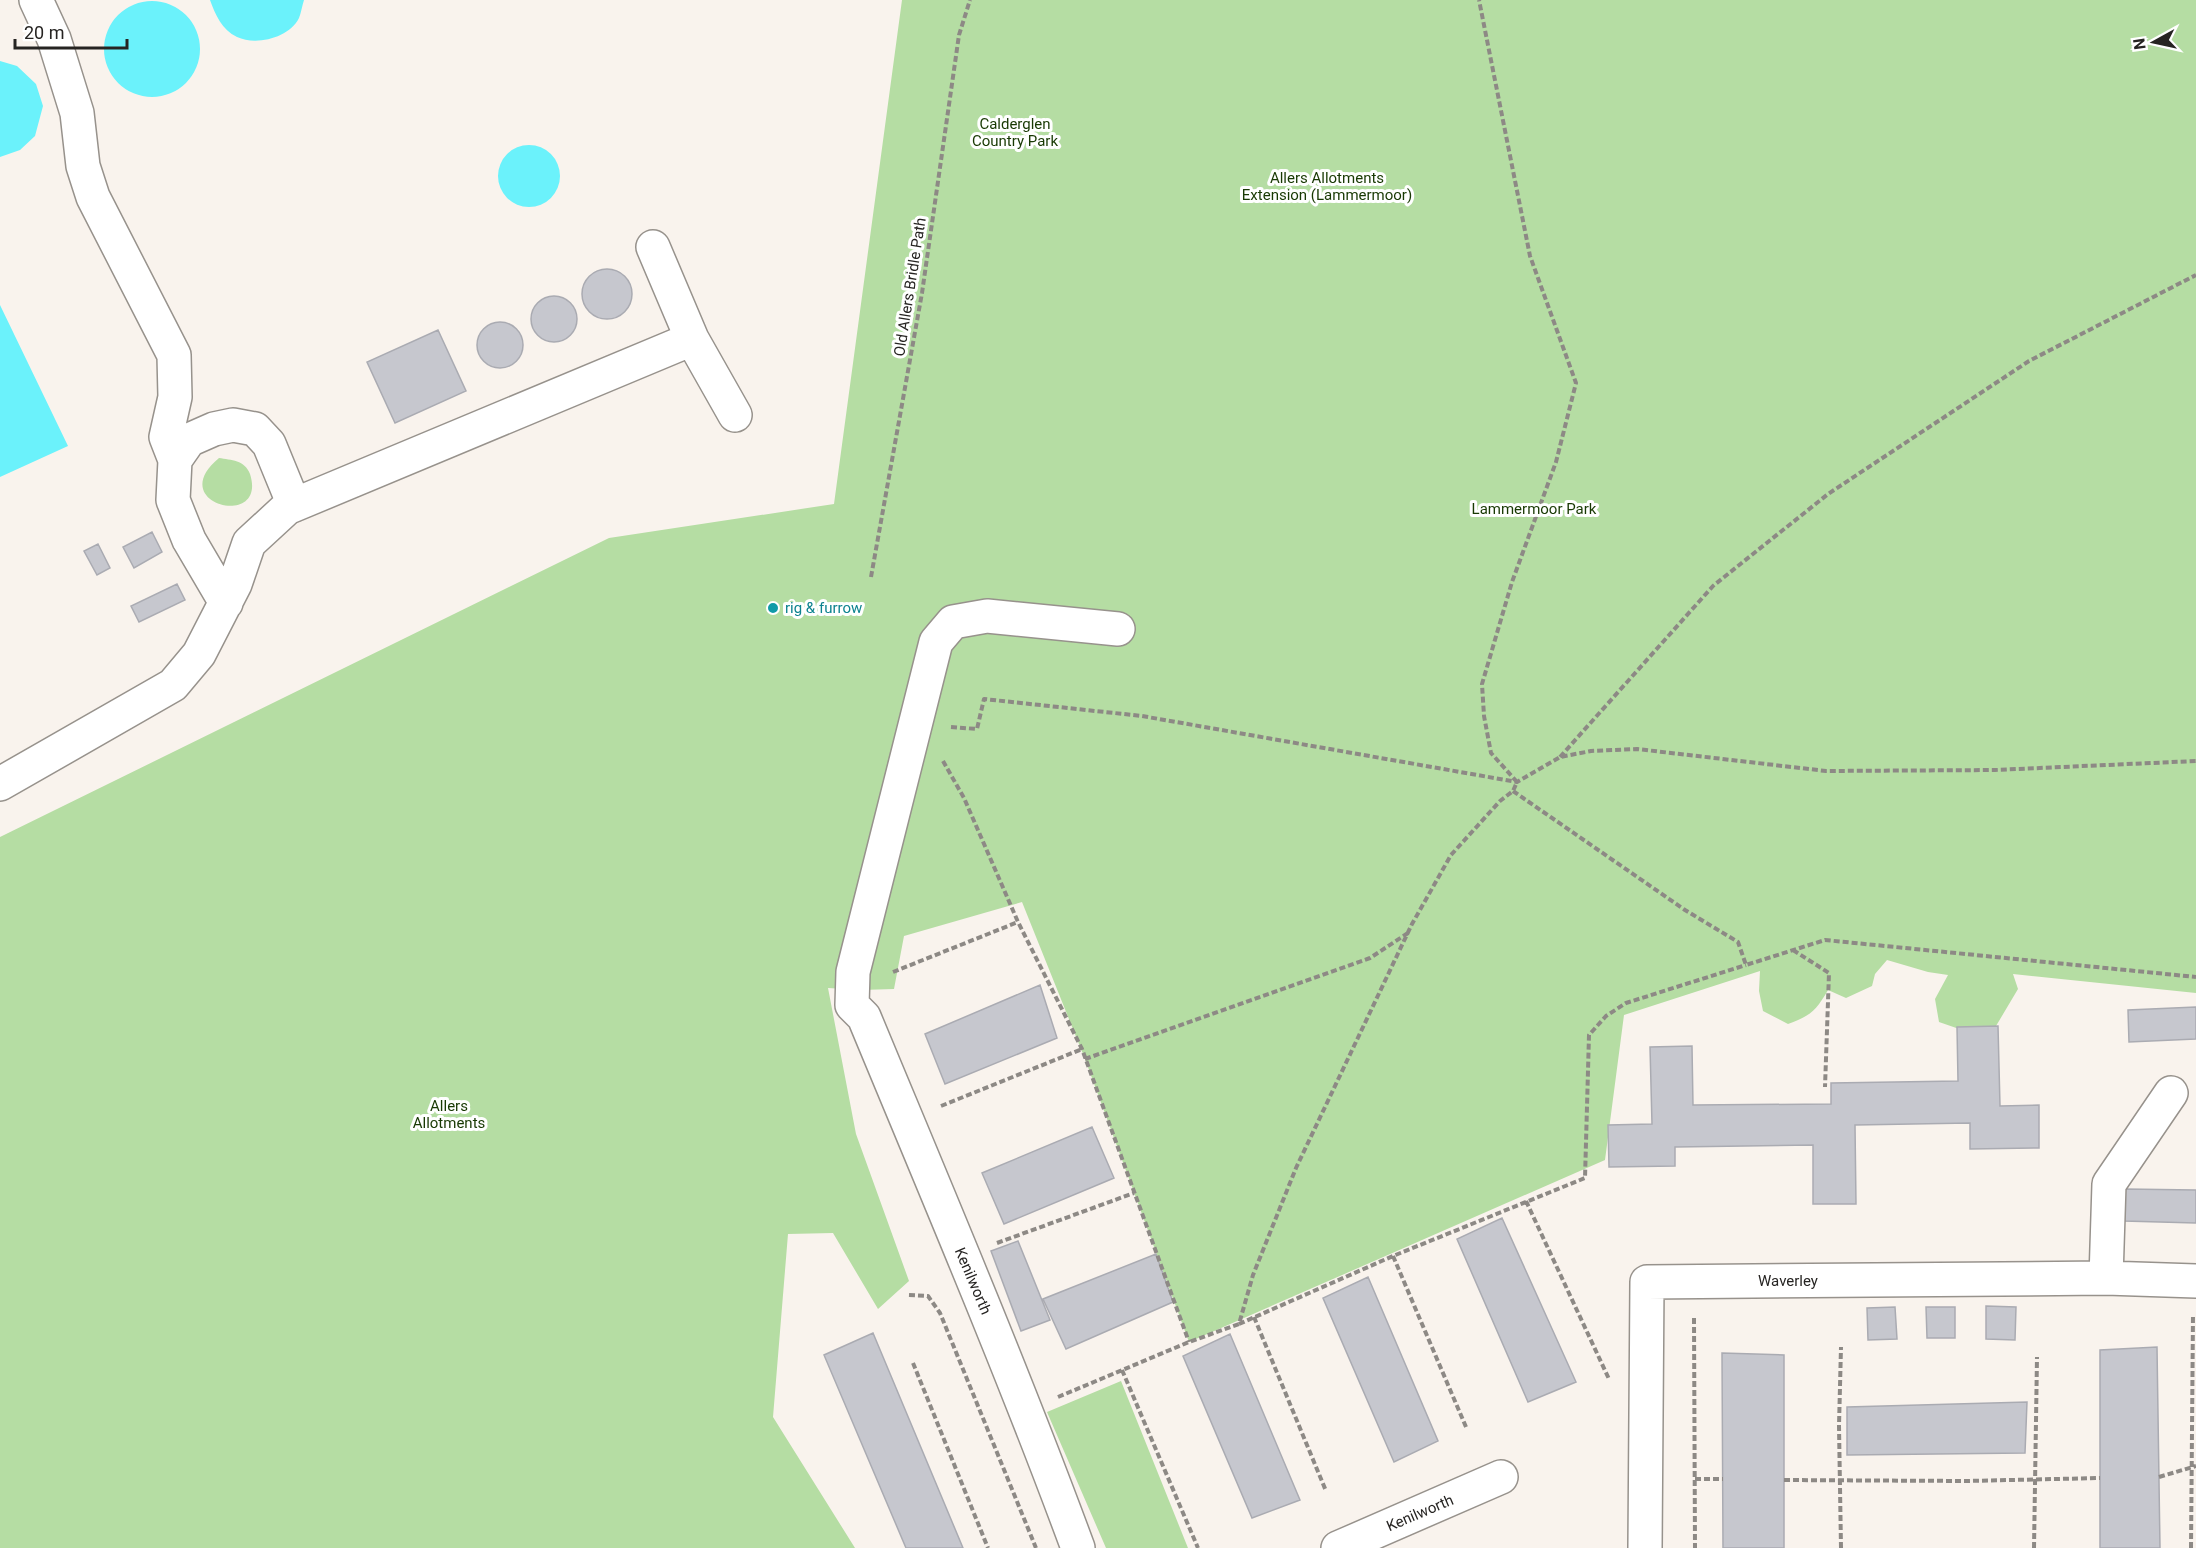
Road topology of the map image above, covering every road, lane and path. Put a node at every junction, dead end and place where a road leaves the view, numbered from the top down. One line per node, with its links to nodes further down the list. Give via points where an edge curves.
1 (36, 0): 8 (street, via 54,39 77,113 83,166 93,197 174,355 175,397 166,437)
2 (970, 0): 10 (path, Old Allers Bridle Path, via 958,35 922,293)
3 (1479, 0): 17 (path, via 1530,256 1576,383 1556,462 1512,582 1482,684 1491,753)
4 (653, 247): 6 (street)
5 (2196, 275): 14 (path, via 2029,361 1828,495 1713,586)
6 (692, 339): 7 (street); 9 (street)
7 (735, 415)
8 (175, 460): 9 (street, via 189,440 214,429 233,424 255,429 269,444); 11 (street, via 172,500 189,540)
9 (294, 506): 11 (street, via 249,543)
10 (871, 578)
11 (226, 603): 18 (street, via 199,654 173,685)
12 (1118, 629): 30 (street, Kenilworth, via 987,616 953,622 936,642 853,972 852,1005 864,1017)
13 (949, 726): 17 (path, via 977,729 984,699 1142,716)
14 (1560, 757): 16 (path, via 1637,749 1826,771 1995,770); 17 (path)
15 (942, 759): 20 (path, via 964,798)
16 (2196, 761)
17 (1517, 782): 19 (path)
18 (0, 784)
19 (1514, 790): 21 (path, via 1450,855); 23 (path, via 1685,910 1738,942)
20 (1018, 922): 24 (path); 26 (path)
21 (1408, 932): 27 (path, via 1370,958); 40 (path, via 1296,1168 1253,1275)
22 (1793, 950): 23 (path); 25 (path, via 1825,940); 28 (path, via 1829,973)
23 (1746, 965): 32 (path, via 1626,1003 1606,1016 1589,1035 1585,1179)
24 (893, 972)
25 (2196, 977)
26 (1082, 1049): 27 (path); 30 (path)
27 (1085, 1059): 31 (path)
28 (1825, 1088)
29 (2171, 1093): 35 (street, via 2109,1184)
30 (906, 1119): 33 (street, Kenilworth)
31 (1134, 1192): 33 (path); 41 (path)
32 (1526, 1201): 34 (path); 46 (path, via 1614,1389)
33 (963, 1256): 47 (street, Kenilworth)
34 (1393, 1256): 39 (path); 48 (path)
35 (2106, 1278): 36 (street, Waverley); 46 (street, Waverley, via 1647,1282)
36 (2194, 1281): 49 (path)
37 (909, 1295): 60 (path, via 927,1296 940,1312)
38 (1694, 1315): 53 (path)
39 (1254, 1317): 40 (path); 58 (path)
40 (1239, 1324): 41 (path)
41 (1189, 1342): 45 (path)
42 (1841, 1347): 55 (path)
43 (2037, 1357): 56 (path)
44 (913, 1363): 59 (path)
45 (1122, 1370): 47 (path); 62 (path)
46 (1646, 1392): 64 (street, Waverley)
47 (1027, 1410): 61 (street, Kenilworth)
48 (1466, 1427)
49 (2194, 1466): 51 (path); 68 (path)
50 (1501, 1477): 63 (street, Kenilworth)
51 (2159, 1477)
52 (2100, 1478): 56 (path)
53 (1695, 1479): 54 (path); 65 (path)
54 (1723, 1479)
55 (1841, 1479): 56 (path); 57 (path); 66 (path)
56 (2035, 1479): 67 (path)
57 (1784, 1480)
58 (1326, 1491)
59 (988, 1548)
60 (1036, 1548)
61 (1078, 1548)
62 (1198, 1548)
63 (1338, 1548)
64 (1645, 1548)
65 (1695, 1548)
66 (1841, 1548)
67 (2034, 1548)
68 (2191, 1548)

